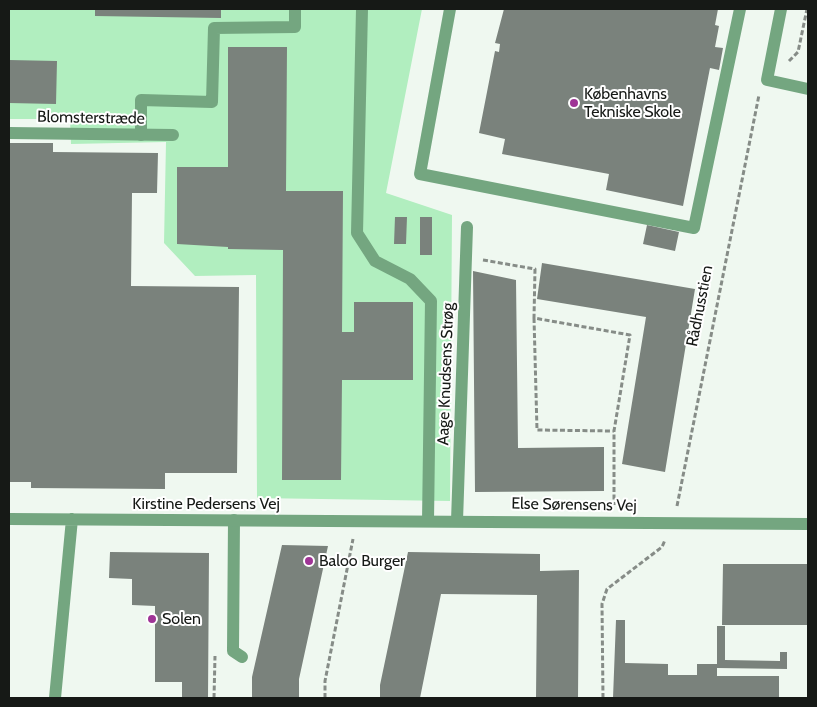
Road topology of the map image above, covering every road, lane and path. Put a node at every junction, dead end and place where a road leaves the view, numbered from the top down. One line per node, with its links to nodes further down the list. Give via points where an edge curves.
1 (295, 9): 9 (street, via 295,27 214,28 212,102 141,100)
2 (362, 9): 22 (street, via 356,233 375,261 410,279 431,302)
3 (450, 9): 4 (street, via 420,174 694,228)
4 (740, 9)
5 (781, 9): 6 (street, via 767,80)
6 (808, 89)
7 (758, 96): 23 (path, Rådhusstien)
8 (9, 133): 9 (street, Blomsterstræde)
9 (141, 135): 10 (street, Blomsterstræde)
10 (173, 135)
11 (468, 227): 12 (street, Aage Knudsens Strøg)
12 (466, 257): 13 (path, via 535,269); 20 (street, Aage Knudsens Strøg)
13 (534, 318): 14 (path, via 537,430); 14 (path, via 630,336)
14 (614, 430): 21 (path)
15 (9, 519): 16 (street, Kirstine Pedersens Vej)
16 (72, 519): 17 (street, Kirstine Pedersens Vej); 26 (street)
17 (234, 520): 19 (street, Kirstine Pedersens Vej); 25 (street, via 233,651)
18 (357, 520): 19 (street, Else Sørensens Vej); 22 (street, Else Sørensens Vej); 27 (path, via 325,681)
19 (340, 521)
20 (457, 521): 21 (street, Else Sørensens Vej); 22 (street, Else Sørensens Vej)
21 (614, 521): 23 (street, Else Sørensens Vej)
22 (428, 522)
23 (673, 523): 24 (street, Else Sørensens Vej); 28 (path, Rådhusstien, via 662,547 607,590 602,604)
24 (808, 524)
25 (242, 657)
26 (55, 698)
27 (325, 698)
28 (603, 698)

